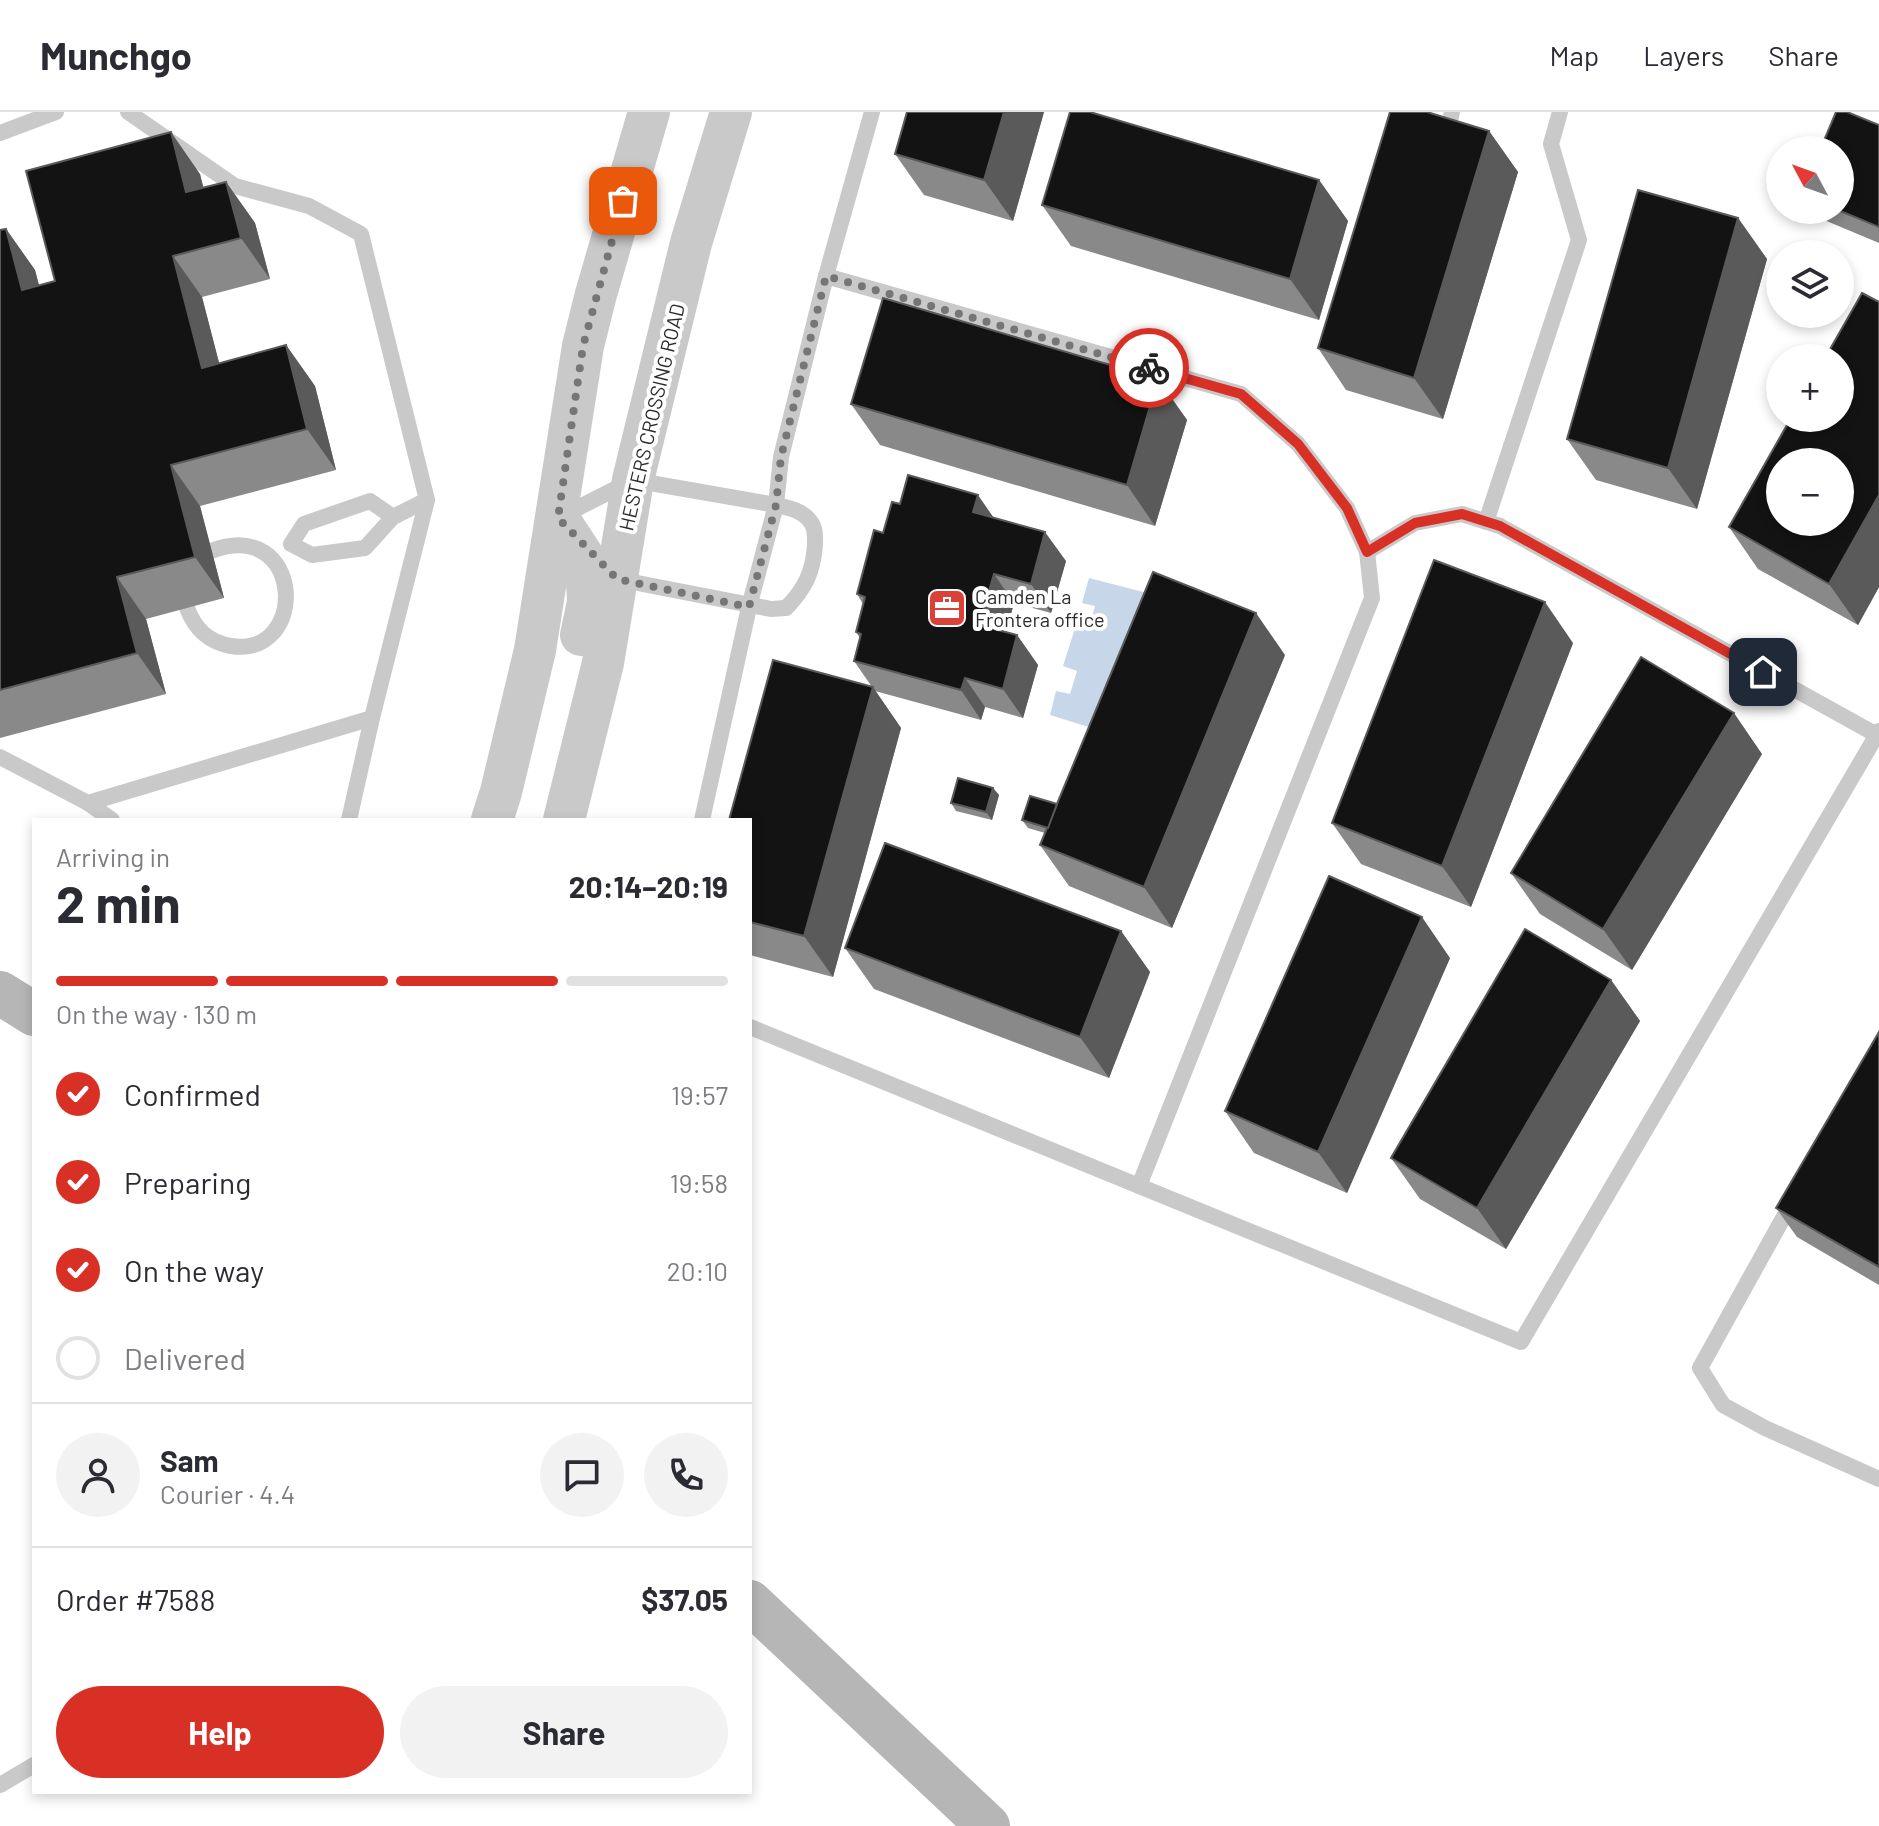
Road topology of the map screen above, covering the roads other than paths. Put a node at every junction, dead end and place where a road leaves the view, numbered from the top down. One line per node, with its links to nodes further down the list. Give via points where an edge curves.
1 (56, 112): 7 (lane)
2 (128, 112): 10 (lane, via 235,186 309,206 361,234)
3 (649, 112): 13 (street, via 583,346)
4 (731, 112): 9 (street, HESTERS CROSSING ROAD, via 691,243)
5 (872, 112): 8 (lane)
6 (1560, 112): 14 (lane, via 1551,144 1579,240)
7 (0, 133)
8 (826, 276): 11 (lane, via 781,457); 17 (lane, via 1241,394 1298,444 1347,508)
9 (633, 480): 11 (lane); 13 (lane); 19 (street, HESTERS CROSSING ROAD)
10 (427, 500): 12 (lane); 22 (lane)
11 (776, 505): 20 (lane); 20 (lane, via 795,510 812,523 815,545 809,578 786,608)
12 (393, 517): 15 (lane, via 365,548 312,555); 15 (lane, via 370,501 304,524)
13 (558, 518): 19 (lane); 26 (street, via 586,561 588,602 553,762); 29 (street, via 535,650)
14 (1486, 522): 17 (lane, via 1462,514 1415,523); 23 (lane)
15 (291, 544): 18 (lane)
16 (211, 551): 18 (lane, via 243,545)
17 (1367, 552): 34 (lane, via 1372,598)
18 (273, 560): 21 (lane, via 283,574 286,607 268,636 237,647 220,644 193,624)
19 (617, 579): 20 (lane); 26 (street, HESTERS CROSSING ROAD, via 603,663)
20 (749, 607): 30 (lane)
21 (187, 608)
22 (372, 718): 25 (lane); 28 (lane)
23 (1878, 733): 34 (lane, via 1521,1342)
24 (0, 757): 25 (lane)
25 (88, 803): 27 (lane)
26 (566, 815)
27 (109, 818)
28 (349, 818)
29 (493, 818)
30 (702, 818)
31 (0, 993): 32 (main road)
32 (32, 1013)
33 (752, 1028): 34 (lane)
34 (1139, 1186)
35 (1797, 1193): 36 (lane, via 1700,1368 1723,1405)
36 (1879, 1479)
37 (752, 1604): 40 (main road)
38 (32, 1766): 39 (lane)
39 (0, 1785)
40 (988, 1826)

